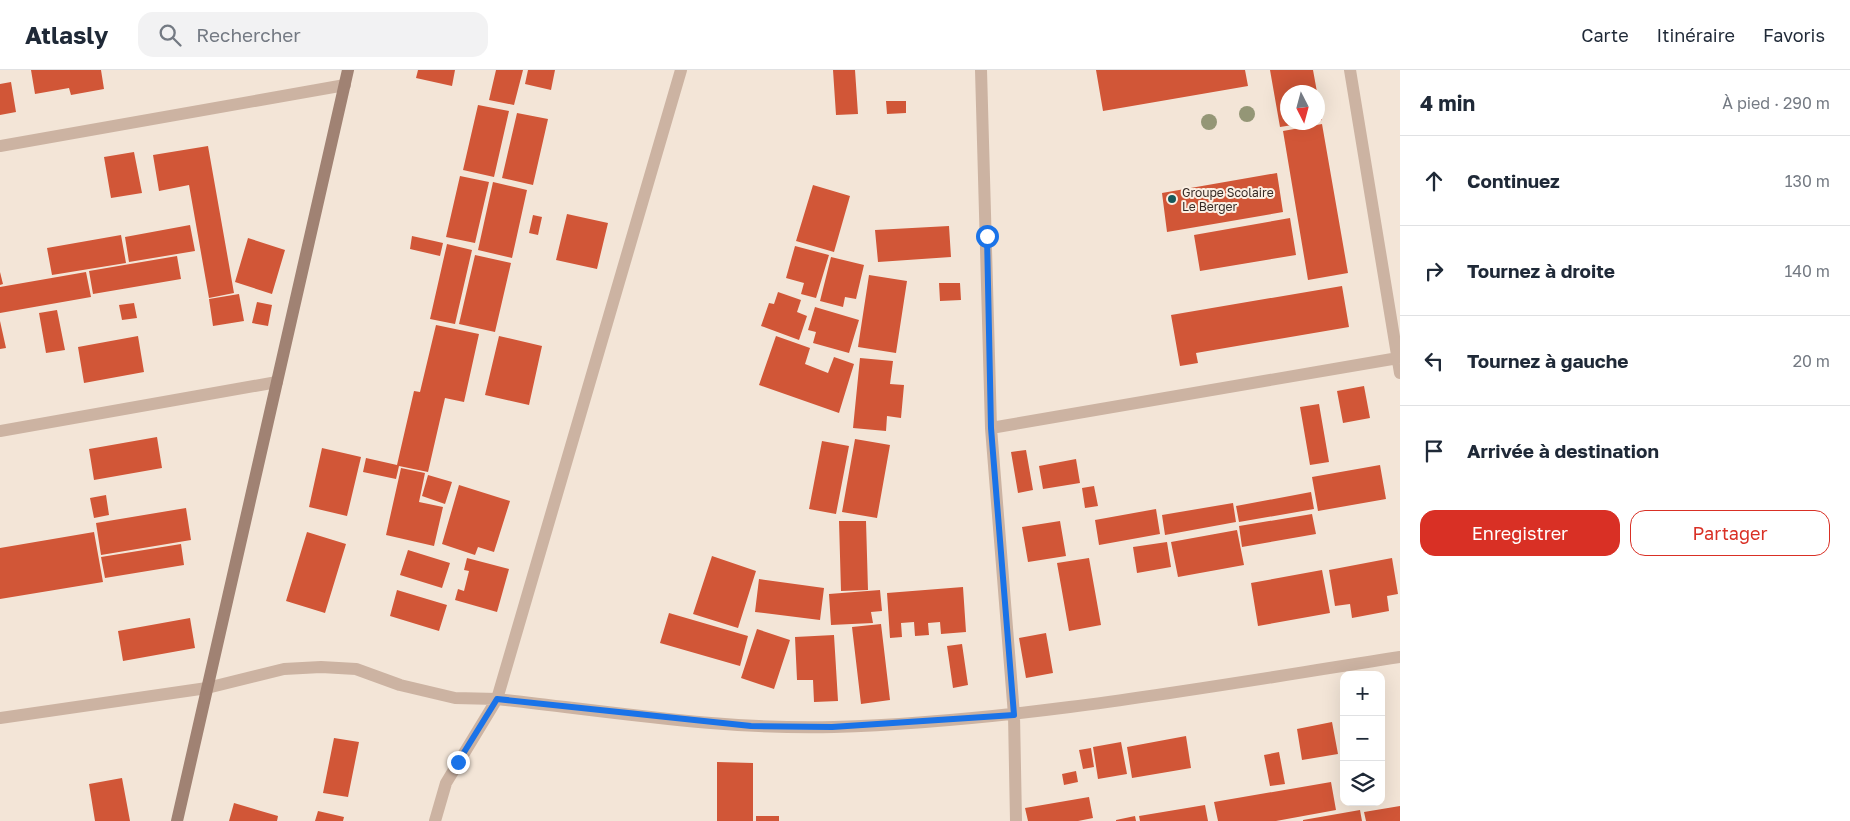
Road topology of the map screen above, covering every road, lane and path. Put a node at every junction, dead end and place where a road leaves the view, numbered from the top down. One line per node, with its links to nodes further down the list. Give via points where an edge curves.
1 (348, 70): 5 (street)
2 (681, 70): 14 (street)
3 (981, 70): 10 (street)
4 (1350, 70): 7 (street)
5 (345, 85): 6 (street); 9 (street)
6 (0, 146)
7 (1398, 358): 8 (street); 10 (street)
8 (1400, 373)
9 (277, 382): 11 (street); 13 (street)
10 (991, 428): 15 (street)
11 (0, 431)
12 (1400, 657): 15 (street)
13 (207, 688): 14 (street, via 284,669 321,667 356,669 400,685 455,698); 16 (street); 17 (street)
14 (497, 699): 15 (street, via 751,726 832,727); 18 (street, via 446,783)
15 (1014, 715): 19 (street)
16 (0, 718)
17 (177, 821)
18 (435, 821)
19 (1016, 821)

